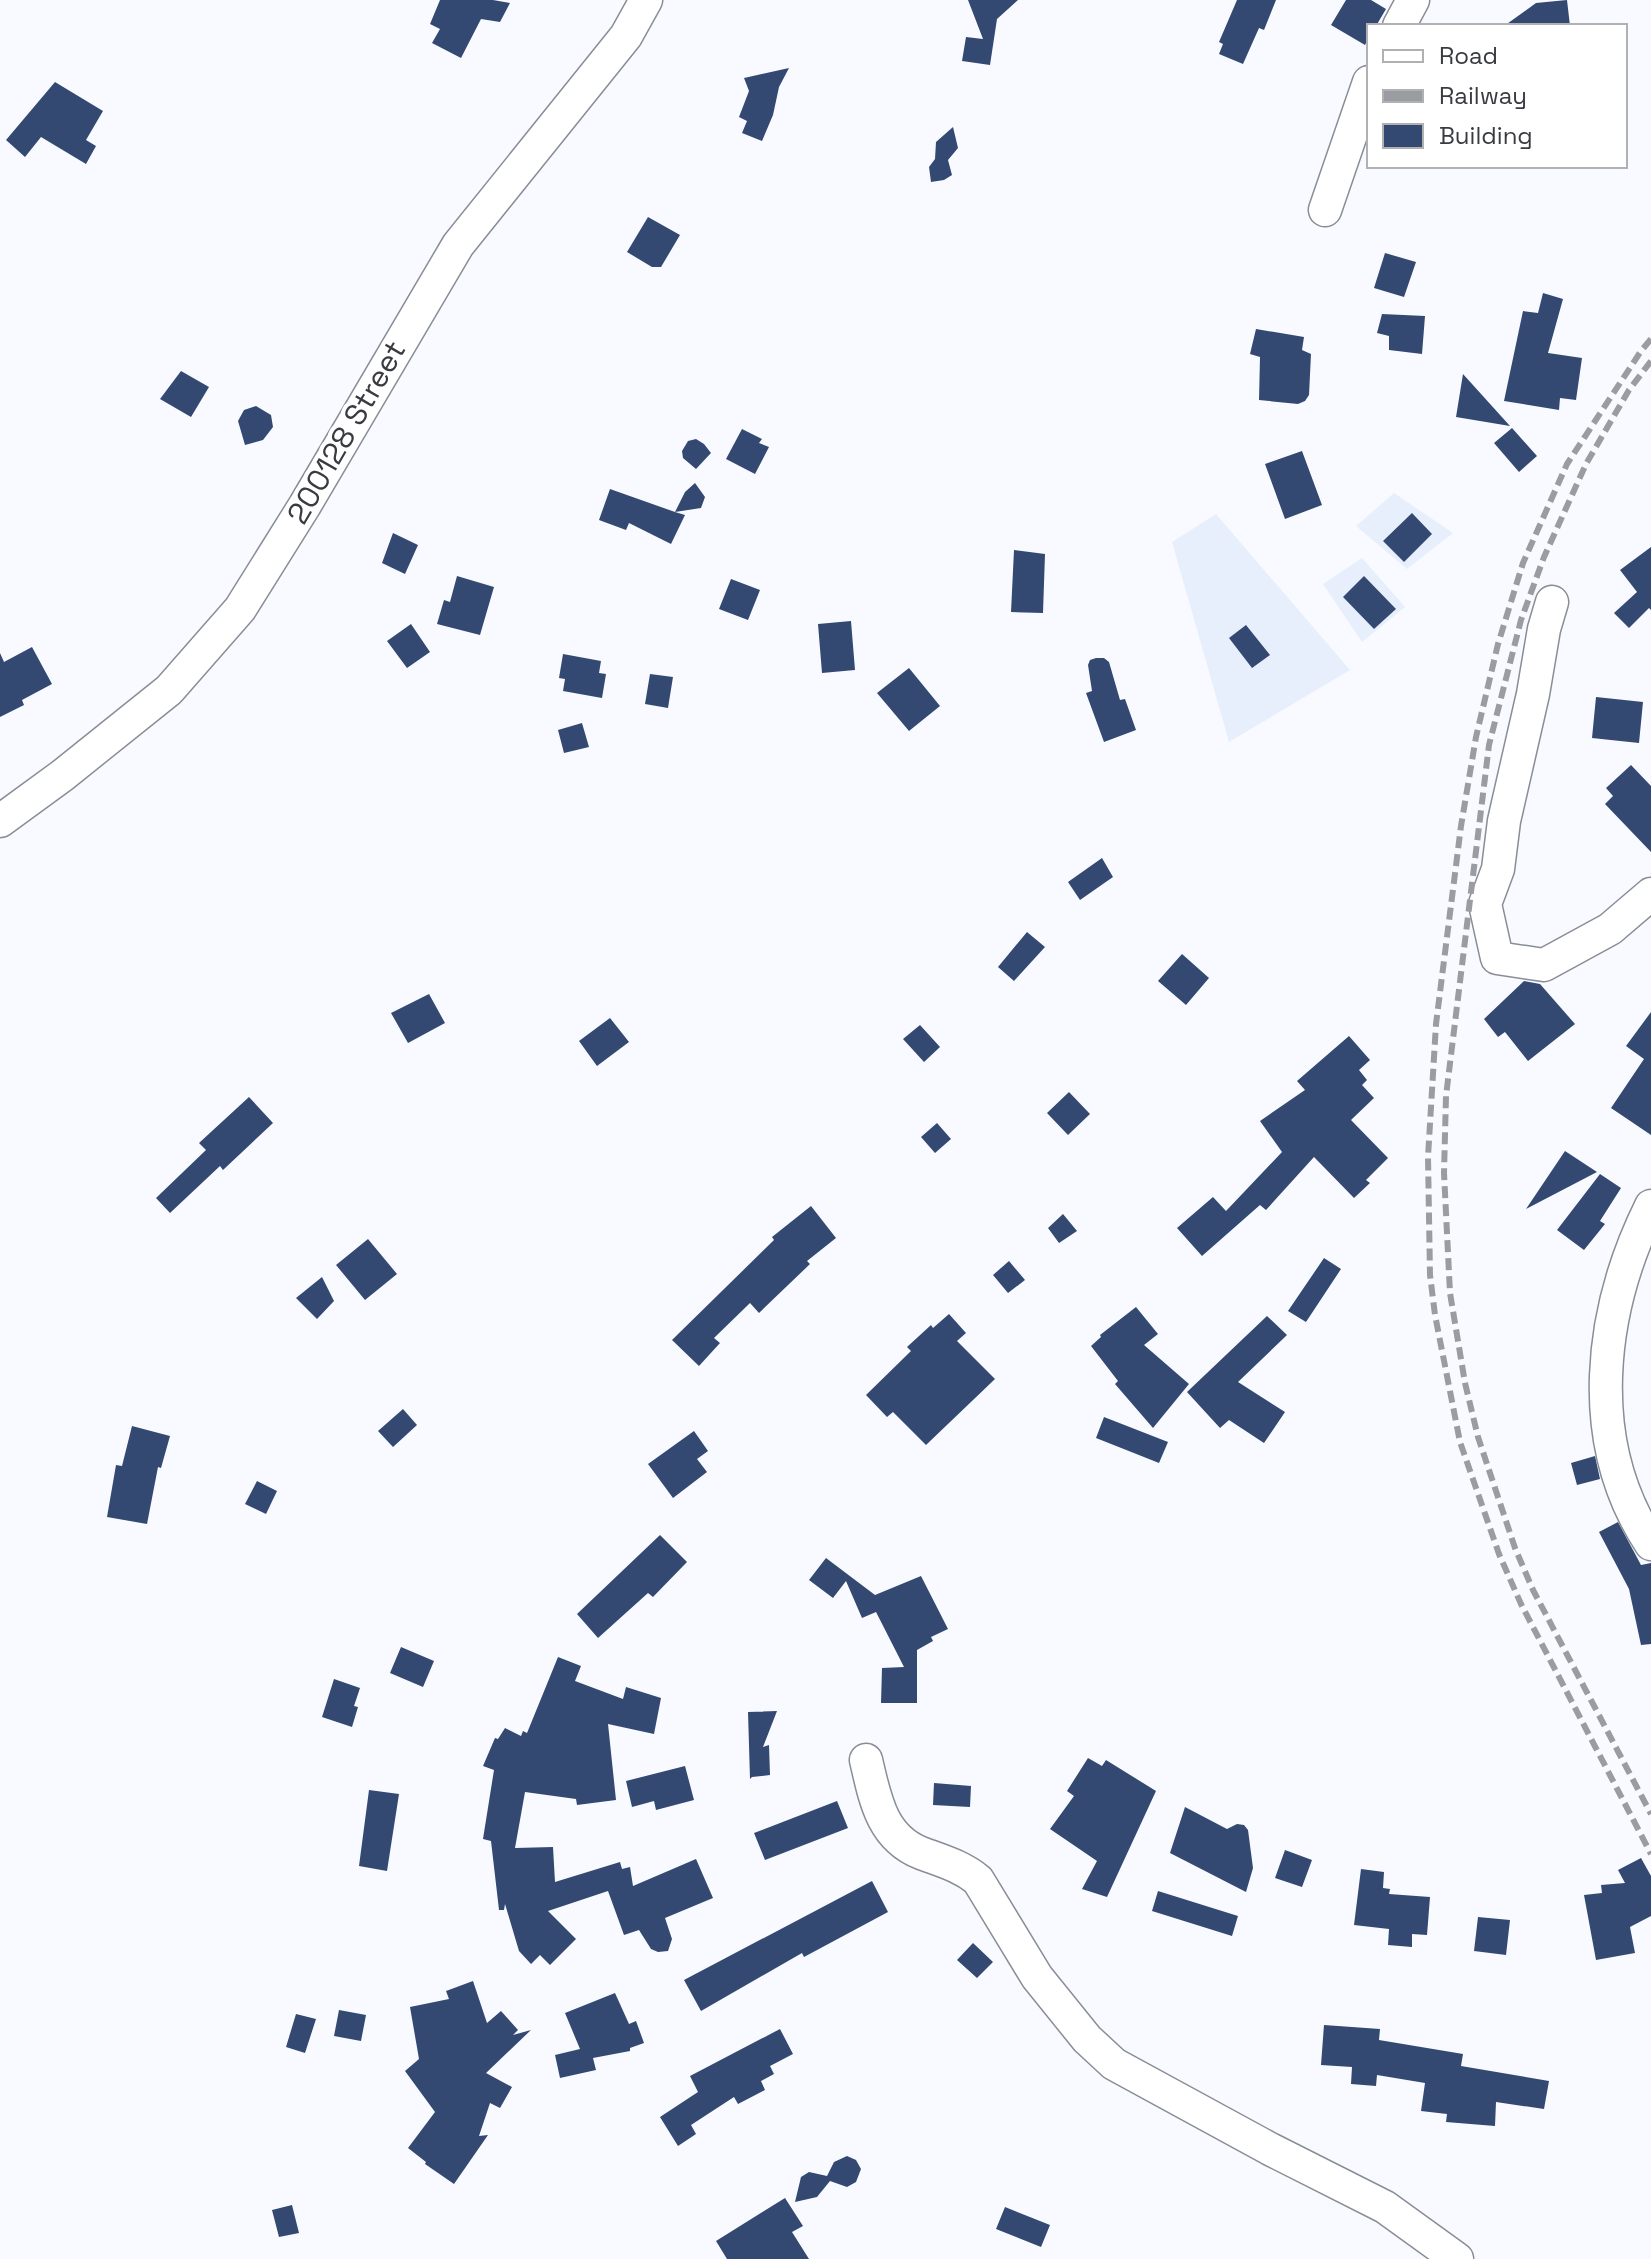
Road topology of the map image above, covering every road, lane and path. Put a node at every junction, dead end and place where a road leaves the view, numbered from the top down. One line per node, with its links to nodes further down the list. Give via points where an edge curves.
1 (646, 0): 7 (street, 200128 Street, via 617,48 458,245 240,609 169,690)
2 (1413, 0): 3 (street)
3 (1400, 24)
4 (1367, 88): 5 (street)
5 (1325, 210)
6 (1552, 602): 8 (street, via 1498,869 1485,904 1497,958 1544,965 1610,929)
7 (0, 821)
8 (1651, 894)
9 (1651, 1206): 10 (street, via 1618,1287 1604,1373 1609,1443 1629,1504)
10 (1651, 1544)
11 (866, 1760): 12 (street, via 888,1830 917,1852 965,1869 986,1888 1037,1977 1114,2064 1385,2207)
12 (1457, 2259)

